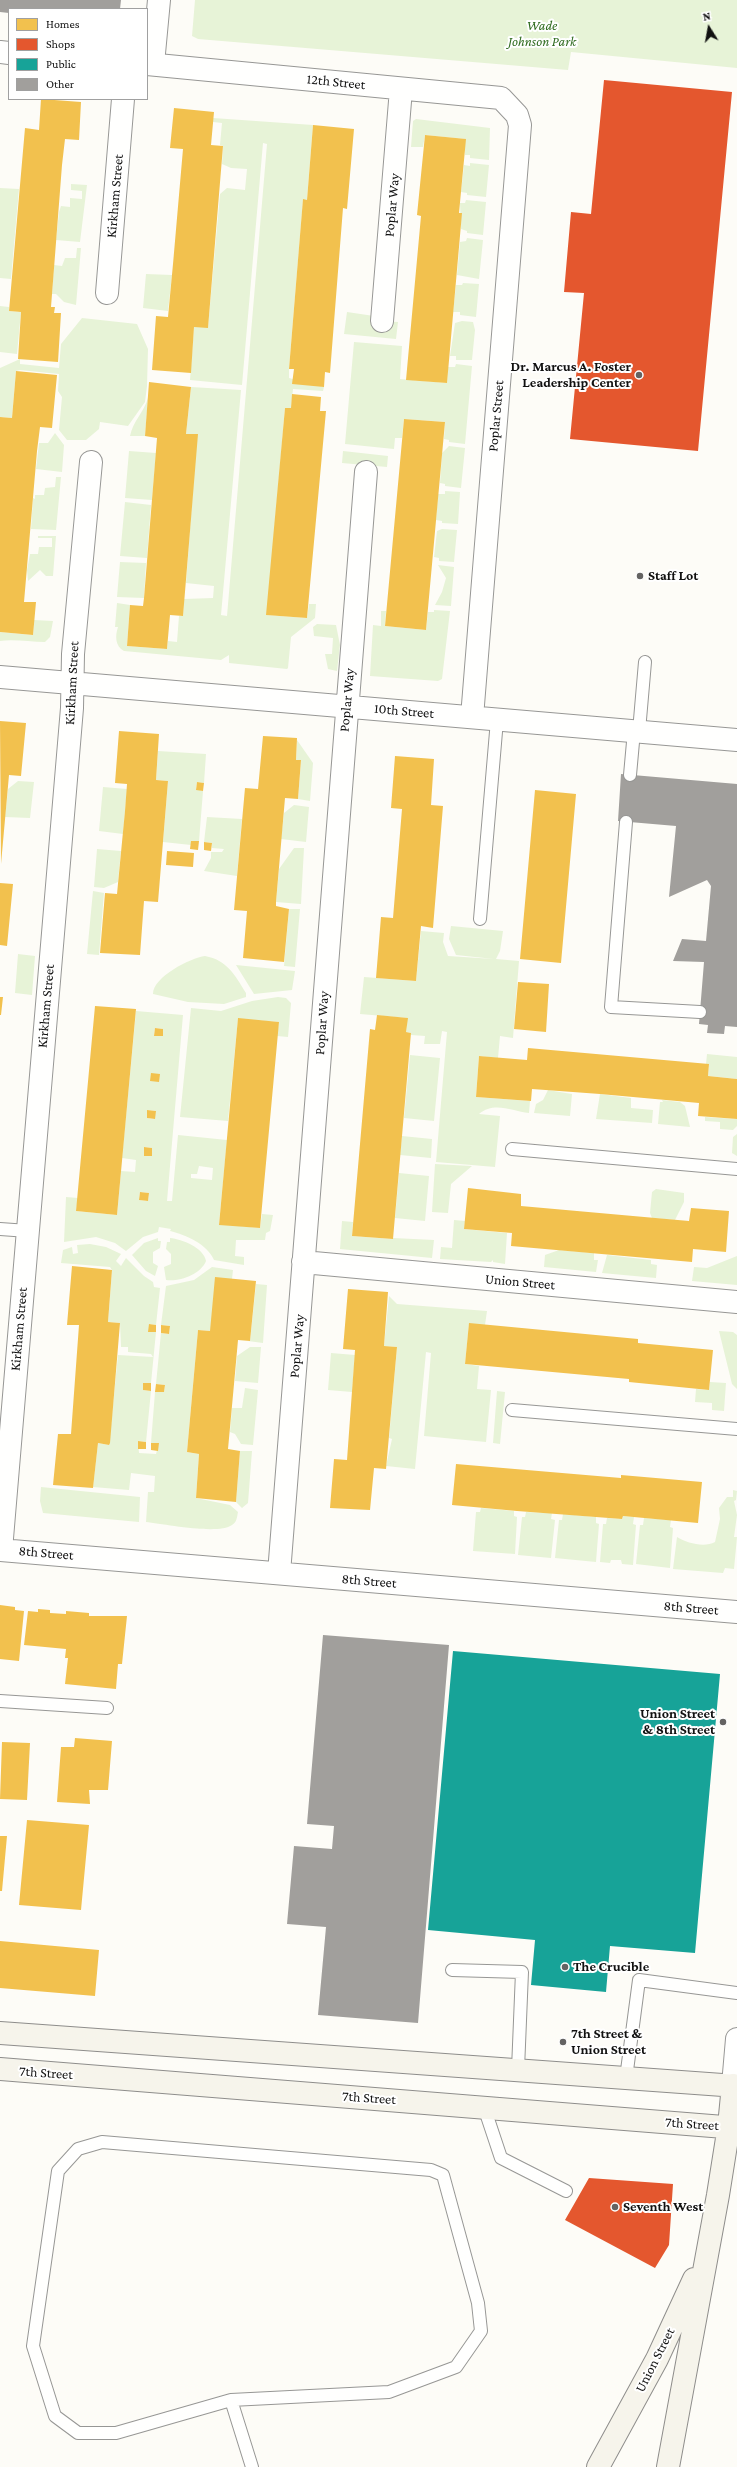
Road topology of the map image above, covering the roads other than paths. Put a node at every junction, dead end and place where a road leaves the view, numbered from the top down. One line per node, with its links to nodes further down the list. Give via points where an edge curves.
1 (159, 0): 2 (street)
2 (150, 64): 3 (street, 12th Street)
3 (401, 89): 5 (street, 12th Street, via 501,98); 7 (street, Poplar Way)
4 (123, 100): 6 (street, Kirkham Street)
5 (517, 115): 14 (street, Poplar Street, via 520,125)
6 (107, 293)
7 (382, 321)
8 (91, 462): 12 (street, Kirkham Street)
9 (366, 472): 13 (street, Poplar Way)
10 (645, 662): 16 (lane)
11 (0, 677): 12 (street, 10th Street)
12 (72, 684): 13 (street, 10th Street); 25 (street, Kirkham Street)
13 (347, 706): 14 (street, 10th Street); 26 (street, Poplar Way)
14 (472, 717): 15 (street, 10th Street)
15 (497, 720): 16 (street, 10th Street); 20 (lane)
16 (636, 731): 17 (street, 10th Street); 18 (lane)
17 (737, 740)
18 (630, 775)
19 (626, 822): 21 (lane, via 611,1007)
20 (480, 919)
21 (700, 1012)
22 (512, 1149): 23 (lane)
23 (737, 1169)
24 (0, 1229): 25 (lane)
25 (28, 1231): 30 (street, Kirkham Street)
26 (303, 1262): 27 (street, Union Street); 31 (street, Poplar Way)
27 (737, 1302)
28 (512, 1410): 29 (lane)
29 (737, 1429)
30 (0, 1550): 31 (street, 8th Street)
31 (279, 1573): 32 (street, 8th Street)
32 (737, 1612)
33 (0, 1700): 34 (lane)
34 (107, 1708)
35 (452, 1970): 39 (lane, via 522,1972)
36 (737, 1993): 41 (lane, via 639,1980)
37 (0, 2033): 39 (main road)
38 (737, 2039): 42 (street, Union Street)
39 (518, 2069): 41 (main road)
40 (0, 2070): 43 (main road, 7th Street)
41 (626, 2078): 42 (main road)
42 (735, 2085): 44 (main road, Union Street)
43 (484, 2107): 44 (main road, 7th Street); 45 (lane, via 501,2158)
44 (733, 2127): 46 (main road, Union Street)
45 (566, 2191)
46 (707, 2250): 49 (main road, Union Street, via 657,2359); 50 (main road, Union Street)
47 (231, 2400): 47 (lane, via 116,2433 78,2433 55,2416 33,2346 58,2171 78,2150 102,2142 431,2170 444,2175 478,2303 481,2331 456,2367 389,2392); 48 (lane)
48 (252, 2467)
49 (598, 2467)
50 (668, 2467)

